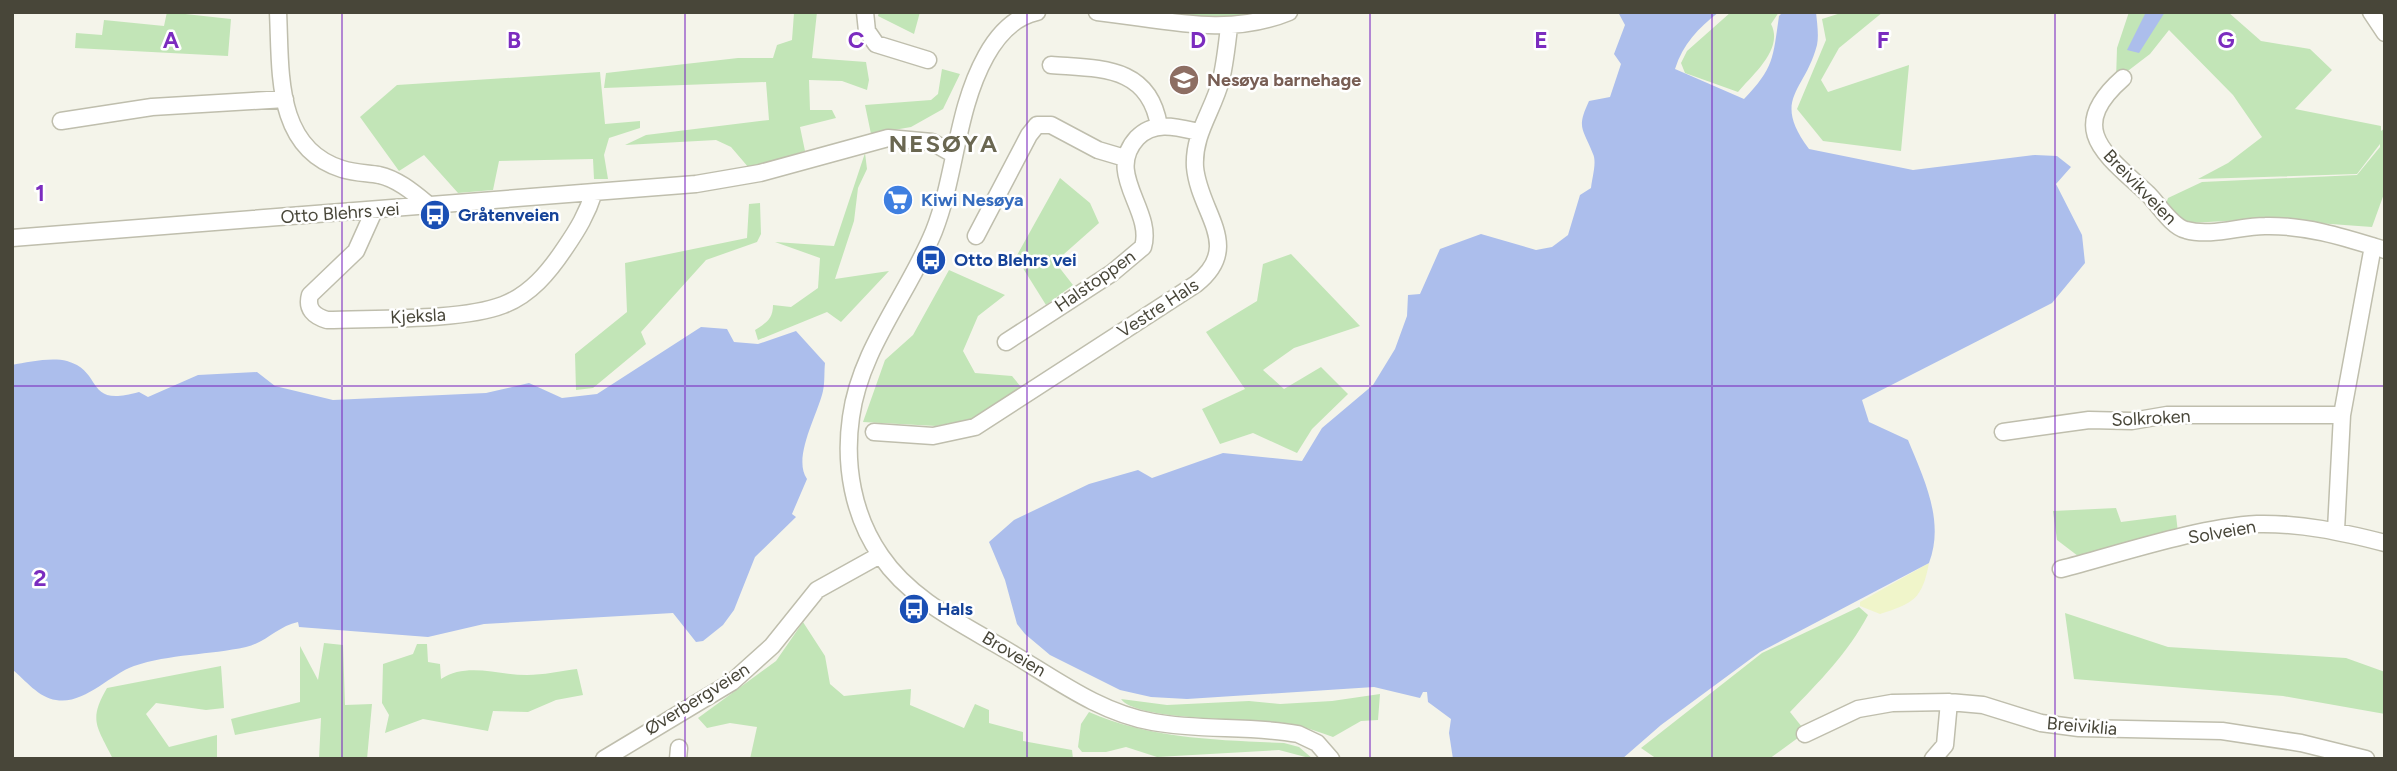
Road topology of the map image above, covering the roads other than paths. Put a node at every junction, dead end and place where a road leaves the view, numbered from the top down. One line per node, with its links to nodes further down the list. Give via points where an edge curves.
1 (278, 12): 12 (street)
2 (865, 12): 9 (street, via 869,38 876,44)
3 (1036, 12): 16 (street, Broveien, via 1011,25 992,44 978,72)
4 (1097, 12): 7 (street)
5 (1289, 12): 7 (street)
6 (2371, 12): 8 (street)
7 (1229, 27): 15 (street, Vestre Hals, via 1220,82)
8 (2385, 33)
9 (928, 61)
10 (1051, 65): 14 (street, via 1132,78 1152,100)
11 (2123, 78): 25 (street, Breivikveien, via 2097,107 2092,129 2105,152 2179,228 2201,232 2288,226)
12 (285, 99): 13 (street, via 152,107); 21 (street, via 292,128 311,152 340,169 388,178)
13 (61, 121)
14 (1159, 126): 15 (street); 19 (street, via 1140,136)
15 (1199, 132): 28 (street, Vestre Hals, via 1196,171 1220,252 1204,277 975,427 933,436)
16 (958, 137): 17 (street, via 944,136); 18 (street, Broveien)
17 (932, 142): 18 (street, Otto Blehrs vei); 20 (street, Otto Blehrs vei, via 888,138 730,180)
18 (953, 154): 32 (street, Broveien, via 933,231 868,363 851,416 853,489 863,524)
19 (1125, 158): 23 (street, via 1098,150 1051,125 1037,125); 26 (street, Halstoppen, via 1129,188 1144,226 1143,247 1112,273)
20 (594, 192): 21 (street, Otto Blehrs vei); 22 (street, Kjeksla, via 586,217 550,269 504,305 448,314 318,318 311,311 310,295 356,251)
21 (430, 206): 22 (street, Otto Blehrs vei)
22 (374, 211): 24 (street, Otto Blehrs vei)
23 (976, 236)
24 (12, 238)
25 (2379, 248): 27 (street)
26 (1006, 342)
27 (2342, 415): 29 (street, Solkroken, via 2167,415); 30 (street)
28 (874, 432)
29 (2003, 432)
30 (2336, 530): 31 (street, Solveien); 33 (street, Solveien, via 2255,524)
31 (2385, 543)
32 (880, 555): 36 (street, Øverbergveien, via 817,590 772,646 732,682); 37 (street, Broveien, via 899,579 938,609 1094,702 1152,722 1298,734 1317,743)
33 (2061, 569)
34 (1949, 702): 35 (street, Breiviklia, via 1858,709); 38 (street, via 1945,744); 39 (street, Breiviklia, via 1983,705 2040,723 2222,731)
35 (1805, 734)
36 (604, 759)
37 (1331, 759)
38 (1933, 759)
39 (2366, 759)

